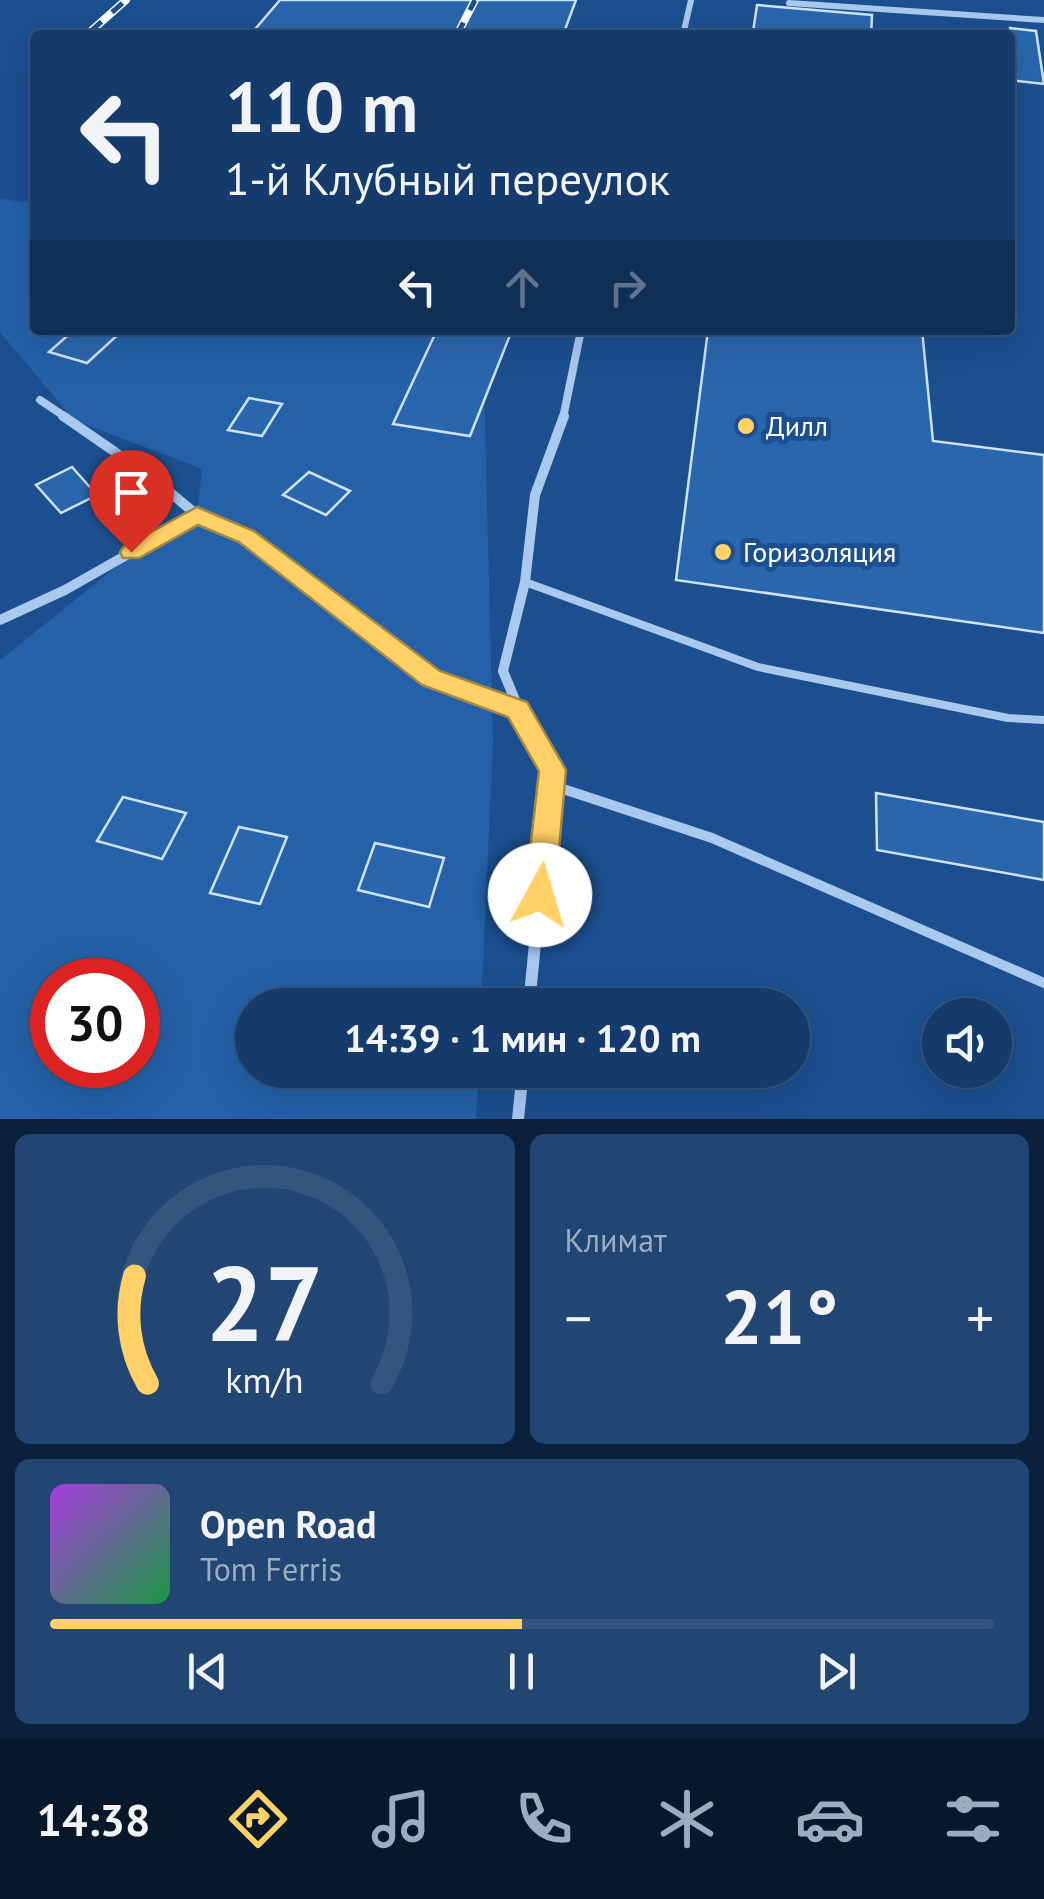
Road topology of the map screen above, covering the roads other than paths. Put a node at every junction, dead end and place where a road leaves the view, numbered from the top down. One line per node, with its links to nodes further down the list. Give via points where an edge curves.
1 (690, 0): 4 (street)
2 (789, 2): 3 (street)
3 (1044, 20)
4 (684, 30)
5 (581, 335): 8 (street, via 561,430 536,495)
6 (40, 400): 7 (street)
7 (197, 515): 9 (street); 10 (street, via 246,536 431,678)
8 (525, 582): 10 (street, via 503,671); 11 (lane, via 758,668)
9 (0, 620)
10 (518, 710): 12 (street, via 552,770)
11 (1044, 720)
12 (551, 785): 13 (lane, via 712,838); 14 (street)
13 (1044, 983)
14 (531, 988)
15 (521, 1088): 16 (street)
16 (518, 1119)

